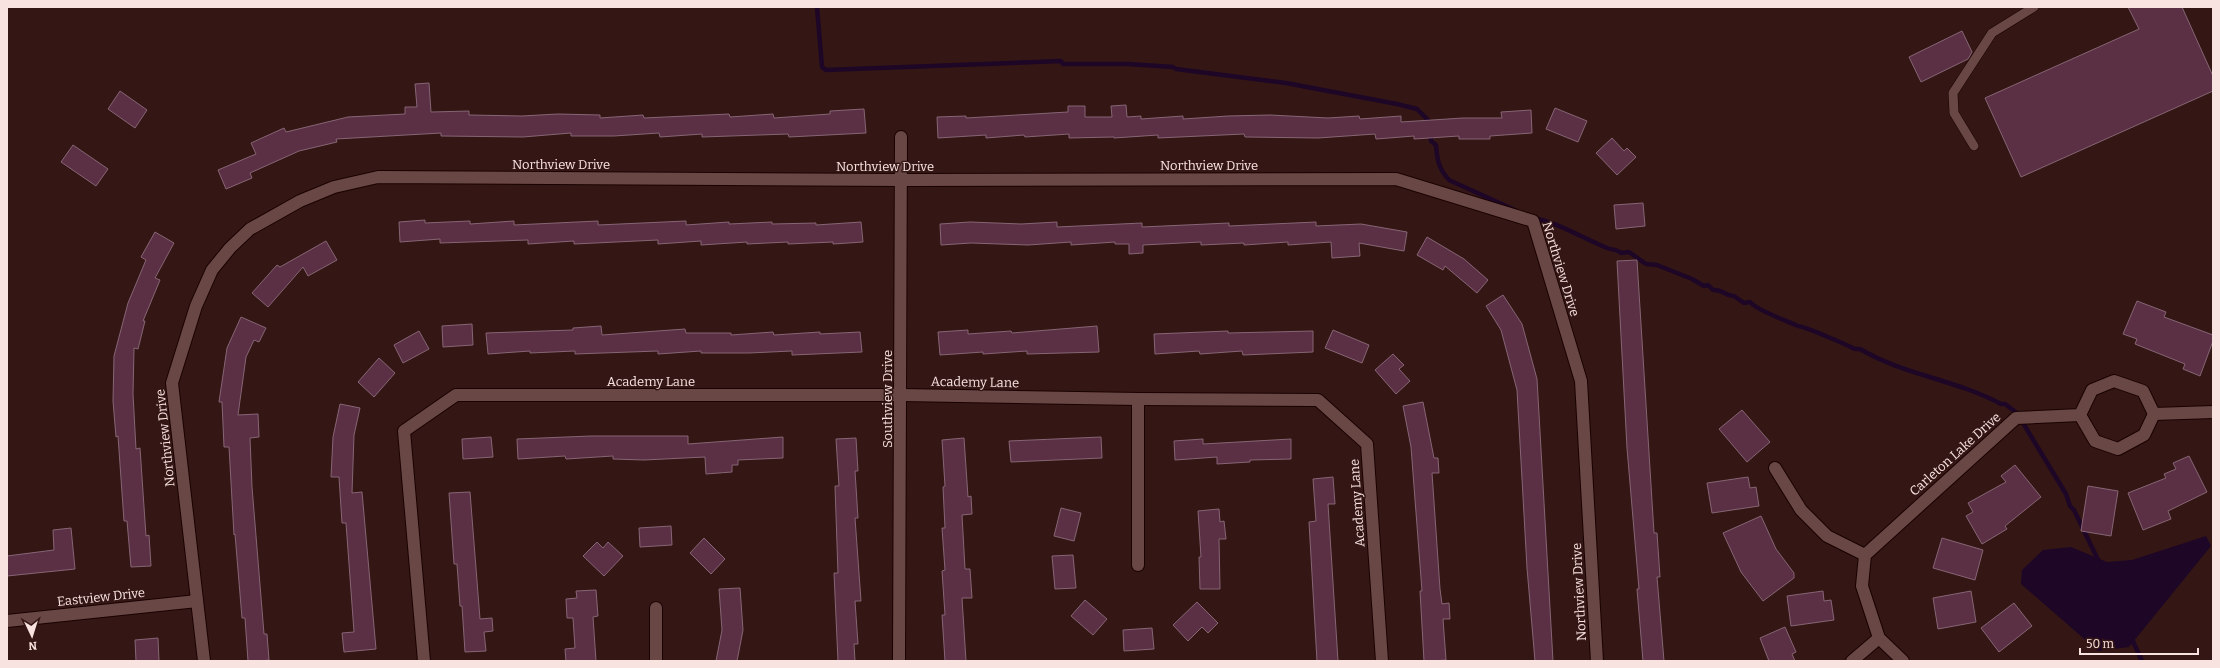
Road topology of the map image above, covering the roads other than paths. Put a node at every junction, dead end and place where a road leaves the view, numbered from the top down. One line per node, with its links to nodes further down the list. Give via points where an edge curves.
1 (2034, 7): 3 (lane, via 1992,33 1953,93 1954,113)
2 (901, 137): 4 (street, Southview Drive)
3 (1974, 146)
4 (902, 180): 5 (street, Southview Drive); 13 (street, Northview Drive, via 378,177 334,187 300,201 250,229 212,270 196,306 172,383); 22 (street, Northview Drive, via 1396,179 1533,221 1581,381)
5 (901, 395): 6 (street, Academy Lane); 18 (street, Academy Lane, via 456,395 404,431); 20 (street, Southview Drive)
6 (1138, 399): 12 (street); 21 (street, Academy Lane, via 1318,400 1367,444)
7 (2213, 412): 8 (street)
8 (2154, 414): 9 (street, via 2144,436 2118,449 2095,441); 9 (street, via 2143,391 2114,381 2092,390)
9 (2080, 416): 11 (street, Carleton Lake Drive, via 2016,418)
10 (1775, 468): 11 (street, via 1801,510 1826,536)
11 (1865, 554): 16 (street, via 1862,586)
12 (1138, 565)
13 (197, 601): 15 (street, Eastview Drive); 17 (street, Northview Drive)
14 (656, 608): 19 (street)
15 (7, 621)
16 (1879, 638): 23 (street); 24 (street)
17 (204, 661)
18 (424, 661)
19 (656, 661)
20 (899, 661)
21 (1382, 661)
22 (1597, 661)
23 (1852, 661)
24 (1903, 661)

